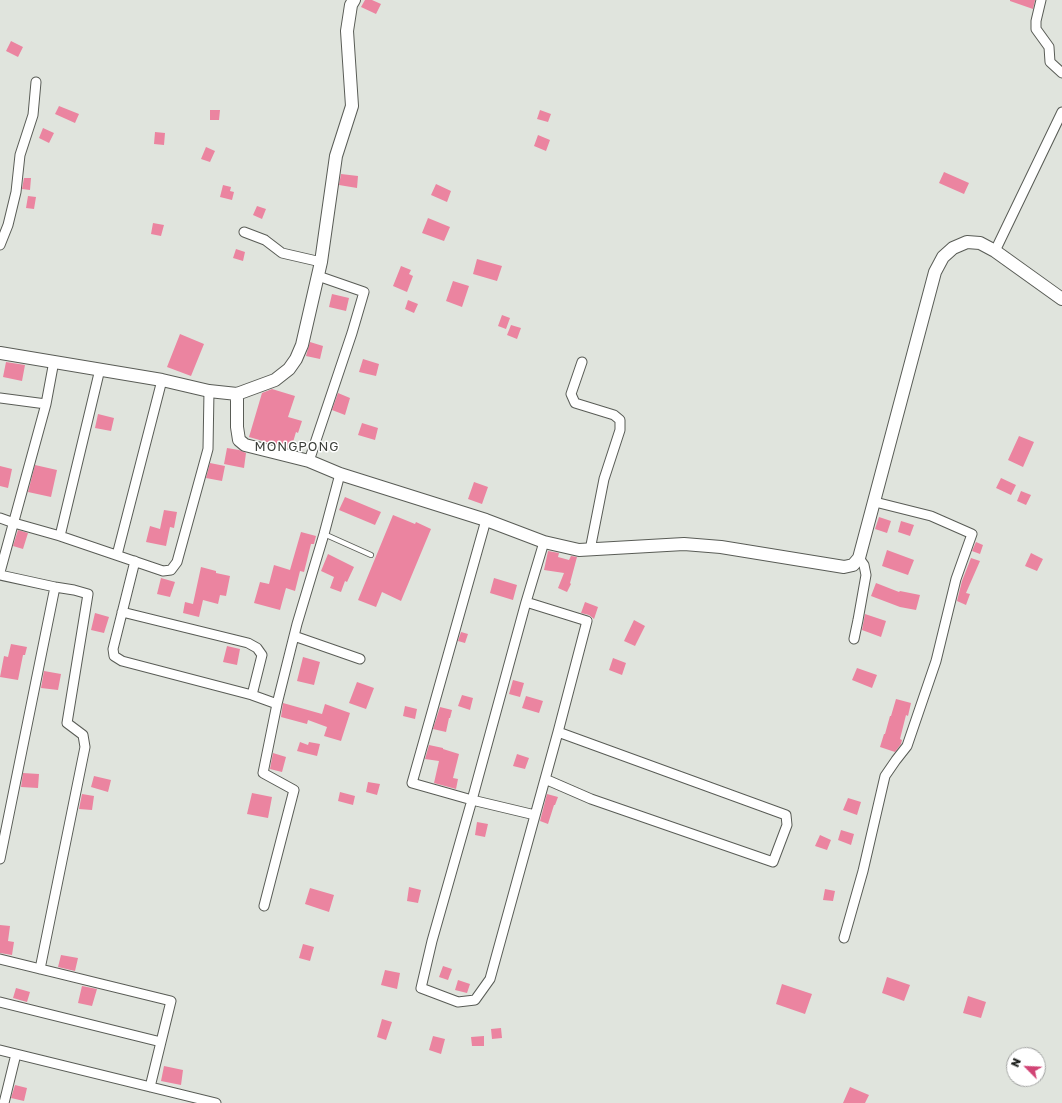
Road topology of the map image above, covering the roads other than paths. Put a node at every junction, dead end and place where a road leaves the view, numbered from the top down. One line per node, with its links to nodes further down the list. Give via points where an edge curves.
1 (354, 0): 9 (street, via 347,31 352,106 336,156)
2 (1041, 0): 3 (street, via 1036,29 1049,47 1050,62)
3 (1062, 73)
4 (36, 82): 7 (street, via 33,115 20,155 16,192)
5 (1062, 112): 8 (street)
6 (244, 232): 9 (street, via 265,240 282,252)
7 (0, 245)
8 (995, 251): 11 (street); 23 (street, via 980,243 967,242 953,248 943,257 935,272)
9 (321, 262): 10 (street)
10 (318, 276): 18 (street, via 302,345 296,360 275,380); 21 (street, via 364,292)
11 (1062, 299)
12 (0, 353): 13 (street)
13 (54, 361): 15 (street); 20 (street)
14 (582, 362): 30 (street, via 571,394 575,403 614,414 620,420 620,430 604,479)
15 (100, 369): 16 (street); 28 (street)
16 (162, 380): 17 (street); 31 (street)
17 (209, 391): 18 (street); 34 (street, via 208,449 177,562 171,570 163,571)
18 (237, 394): 21 (street, via 239,440 245,445)
19 (0, 398): 20 (street)
20 (46, 404): 26 (street)
21 (308, 461): 22 (street)
22 (340, 474): 25 (street); 27 (street)
23 (875, 502): 33 (street); 50 (street, via 931,516 972,534 956,579 936,661 907,746 885,776)
24 (0, 518): 26 (street)
25 (486, 520): 29 (street); 46 (street, via 412,782)
26 (14, 523): 28 (street); 35 (street)
27 (324, 534): 32 (lane); 39 (street)
28 (60, 536): 31 (street)
29 (544, 542): 30 (street); 37 (street)
30 (590, 550): 33 (street, via 684,544 721,547 844,567 853,565)
31 (117, 555): 34 (street)
32 (371, 555)
33 (859, 558): 40 (street, via 866,575)
34 (135, 561): 38 (street)
35 (0, 573): 36 (street)
36 (54, 587): 48 (street); 52 (street, via 88,594 67,723 83,735 84,747)
37 (526, 602): 44 (street, via 587,621); 46 (street)
38 (122, 612): 42 (street, via 113,649 114,656 122,662); 42 (street, via 248,643 257,648 262,656)
39 (294, 636): 41 (street); 43 (street)
40 (854, 639)
41 (360, 659)
42 (252, 695): 43 (street)
43 (277, 704): 49 (street, via 263,773 294,790)
44 (558, 732): 45 (street); 45 (street, via 786,815 787,825 773,862 591,799)
45 (545, 779): 47 (street)
46 (472, 800): 47 (street); 47 (street, via 421,988 458,1002 475,1000 490,979)
47 (535, 815)
48 (0, 859)
49 (264, 906)
50 (844, 938)
51 (0, 959): 52 (street)
52 (40, 969): 54 (street, via 171,1001)
53 (0, 1002): 54 (street)
54 (161, 1042): 57 (street)
55 (0, 1050): 56 (street)
56 (16, 1054): 57 (street); 58 (street)
57 (150, 1087): 59 (street)
58 (3, 1101)
59 (212, 1103)

